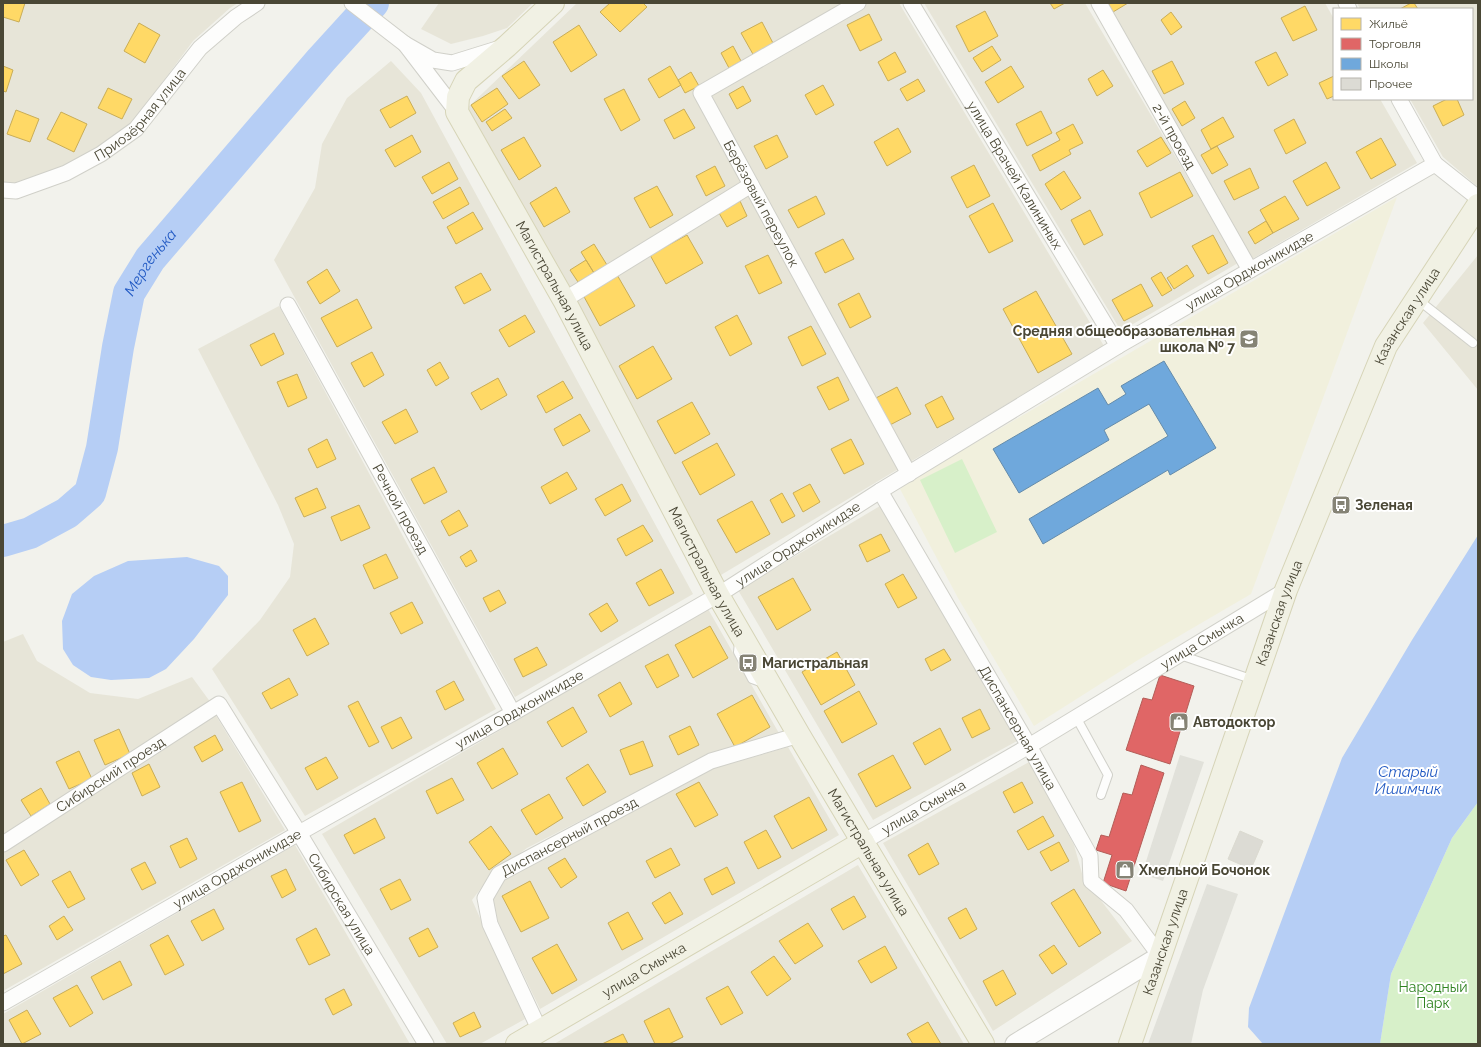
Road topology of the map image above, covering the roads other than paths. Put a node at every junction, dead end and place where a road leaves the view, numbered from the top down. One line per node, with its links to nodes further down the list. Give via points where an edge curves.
1 (257, 3): 13 (street, Приозёрная улица, via 236,17 200,48 136,129 101,154 66,173 16,191)
2 (352, 3): 7 (street)
3 (553, 3): 8 (main road)
4 (858, 3): 12 (street, Берёзовый переулок, via 701,93)
5 (911, 3): 21 (street, улица Врачей Калининых)
6 (1099, 3): 16 (street, 2-й проезд)
7 (405, 44): 8 (street, via 433,60 452,63); 10 (street)
8 (507, 46): 10 (main road, via 466,81 458,97)
9 (1400, 100): 11 (street)
10 (457, 112): 18 (main road, Магистральная улица)
11 (1435, 164): 14 (street); 16 (street, улица Орджоникидзе)
12 (751, 185): 18 (street); 22 (street, Берёзовый переулок)
13 (3, 190)
14 (1478, 198)
15 (1478, 205): 17 (main road, Казанская улица)
16 (1250, 270): 21 (street, улица Орджоникидзе)
17 (1417, 299): 20 (lane); 24 (main road, Казанская улица, via 1386,346)
18 (564, 300): 25 (main road, Магистральная улица)
19 (288, 305): 29 (street, Речной проезд)
20 (1473, 343)
21 (1118, 346): 22 (street, улица Орджоникидзе)
22 (909, 474): 23 (street, улица Орджоникидзе)
23 (880, 490): 25 (street, улица Орджоникидзе); 32 (street, Диспансерная улица)
24 (1286, 590): 26 (street, улица Смычка); 27 (main road, Казанская улица)
25 (718, 595): 29 (street, улица Орджоникидзе); 31 (main road, Магистральная улица)
26 (1179, 655): 27 (lane); 30 (street, улица Смычка)
27 (1255, 680): 37 (main road, Казанская улица)
28 (218, 704): 34 (street, Сибирская улица); 36 (street, Сибирский проезд)
29 (513, 713): 34 (street, улица Орджоникидзе)
30 (1076, 717): 32 (street, улица Смычка); 33 (lane, via 1108,775)
31 (799, 735): 35 (main road, Магистральная улица); 39 (street, Диспансерный проезд, via 711,761 499,874 485,898 490,924)
32 (1029, 746): 35 (street, улица Смычка); 37 (street, Диспансерная улица, via 1090,856 1091,881 1126,910)
33 (1101, 794)
34 (299, 833): 38 (street, улица Орджоникидзе); 40 (street, Сибирская улица)
35 (863, 842): 39 (main road, улица Смычка); 42 (main road, Магистральная улица)
36 (3, 844)
37 (1160, 956): 43 (street); 44 (main road, Казанская улица)
38 (3, 1003)
39 (540, 1030): 41 (main road, улица Смычка)
40 (426, 1044)
41 (517, 1044)
42 (983, 1044)
43 (1015, 1044)
44 (1130, 1044)

